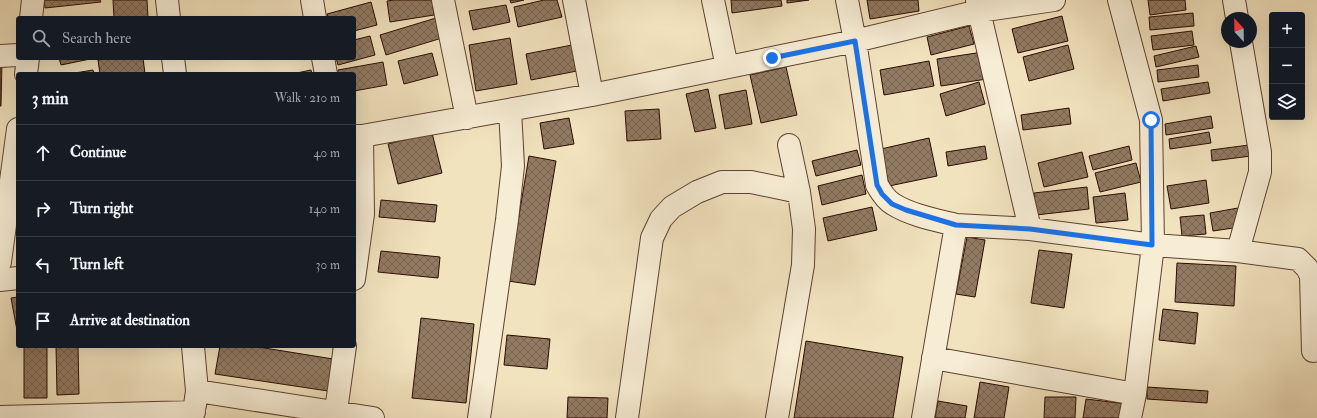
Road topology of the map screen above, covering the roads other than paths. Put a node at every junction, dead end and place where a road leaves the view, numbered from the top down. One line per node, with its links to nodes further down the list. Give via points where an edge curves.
1 (33, 0): 13 (street)
2 (167, 0): 14 (street)
3 (312, 0): 15 (street)
4 (443, 0): 29 (street)
5 (574, 0): 27 (street)
6 (713, 0): 23 (street)
7 (847, 0): 16 (street)
8 (1054, 0): 11 (street)
9 (1119, 0): 37 (street, via 1151,120)
10 (1234, 0): 12 (street)
11 (978, 6): 16 (street); 36 (street)
12 (1236, 12)
13 (31, 16)
14 (169, 16)
15 (315, 16)
16 (855, 41): 23 (street); 35 (street, via 877,185 892,204)
17 (1242, 48): 38 (street, via 1260,152)
18 (16, 55): 19 (street)
19 (0, 56)
20 (28, 60): 24 (street)
21 (173, 60): 25 (street)
22 (322, 60): 26 (street)
23 (727, 67): 27 (street)
24 (26, 72)
25 (175, 72)
26 (326, 72)
27 (592, 95): 28 (street)
28 (510, 110): 29 (street); 52 (street, via 513,166)
29 (467, 118): 30 (street)
30 (358, 136): 40 (street, via 363,214)
31 (16, 145): 34 (street)
32 (789, 145): 33 (street)
33 (799, 192): 53 (street, via 751,182 722,182 696,192 672,207 661,219 652,238); 54 (street, via 804,230 802,265)
34 (5, 193): 39 (street)
35 (956, 225): 36 (street); 46 (street)
36 (1030, 229): 37 (street)
37 (1152, 245): 38 (street); 47 (street)
38 (1250, 253): 45 (street, via 1298,259 1307,268 1312,276)
39 (0, 262)
40 (356, 265)
41 (16, 278): 42 (street)
42 (0, 280)
43 (193, 348): 48 (street)
44 (345, 348): 49 (street)
45 (1313, 350)
46 (933, 358): 47 (street); 55 (street)
47 (1135, 394): 56 (street)
48 (195, 407): 49 (street); 50 (street)
49 (336, 415): 51 (street)
50 (0, 417)
51 (372, 418)
52 (479, 418)
53 (627, 418)
54 (777, 418)
55 (923, 418)
56 (1130, 418)

